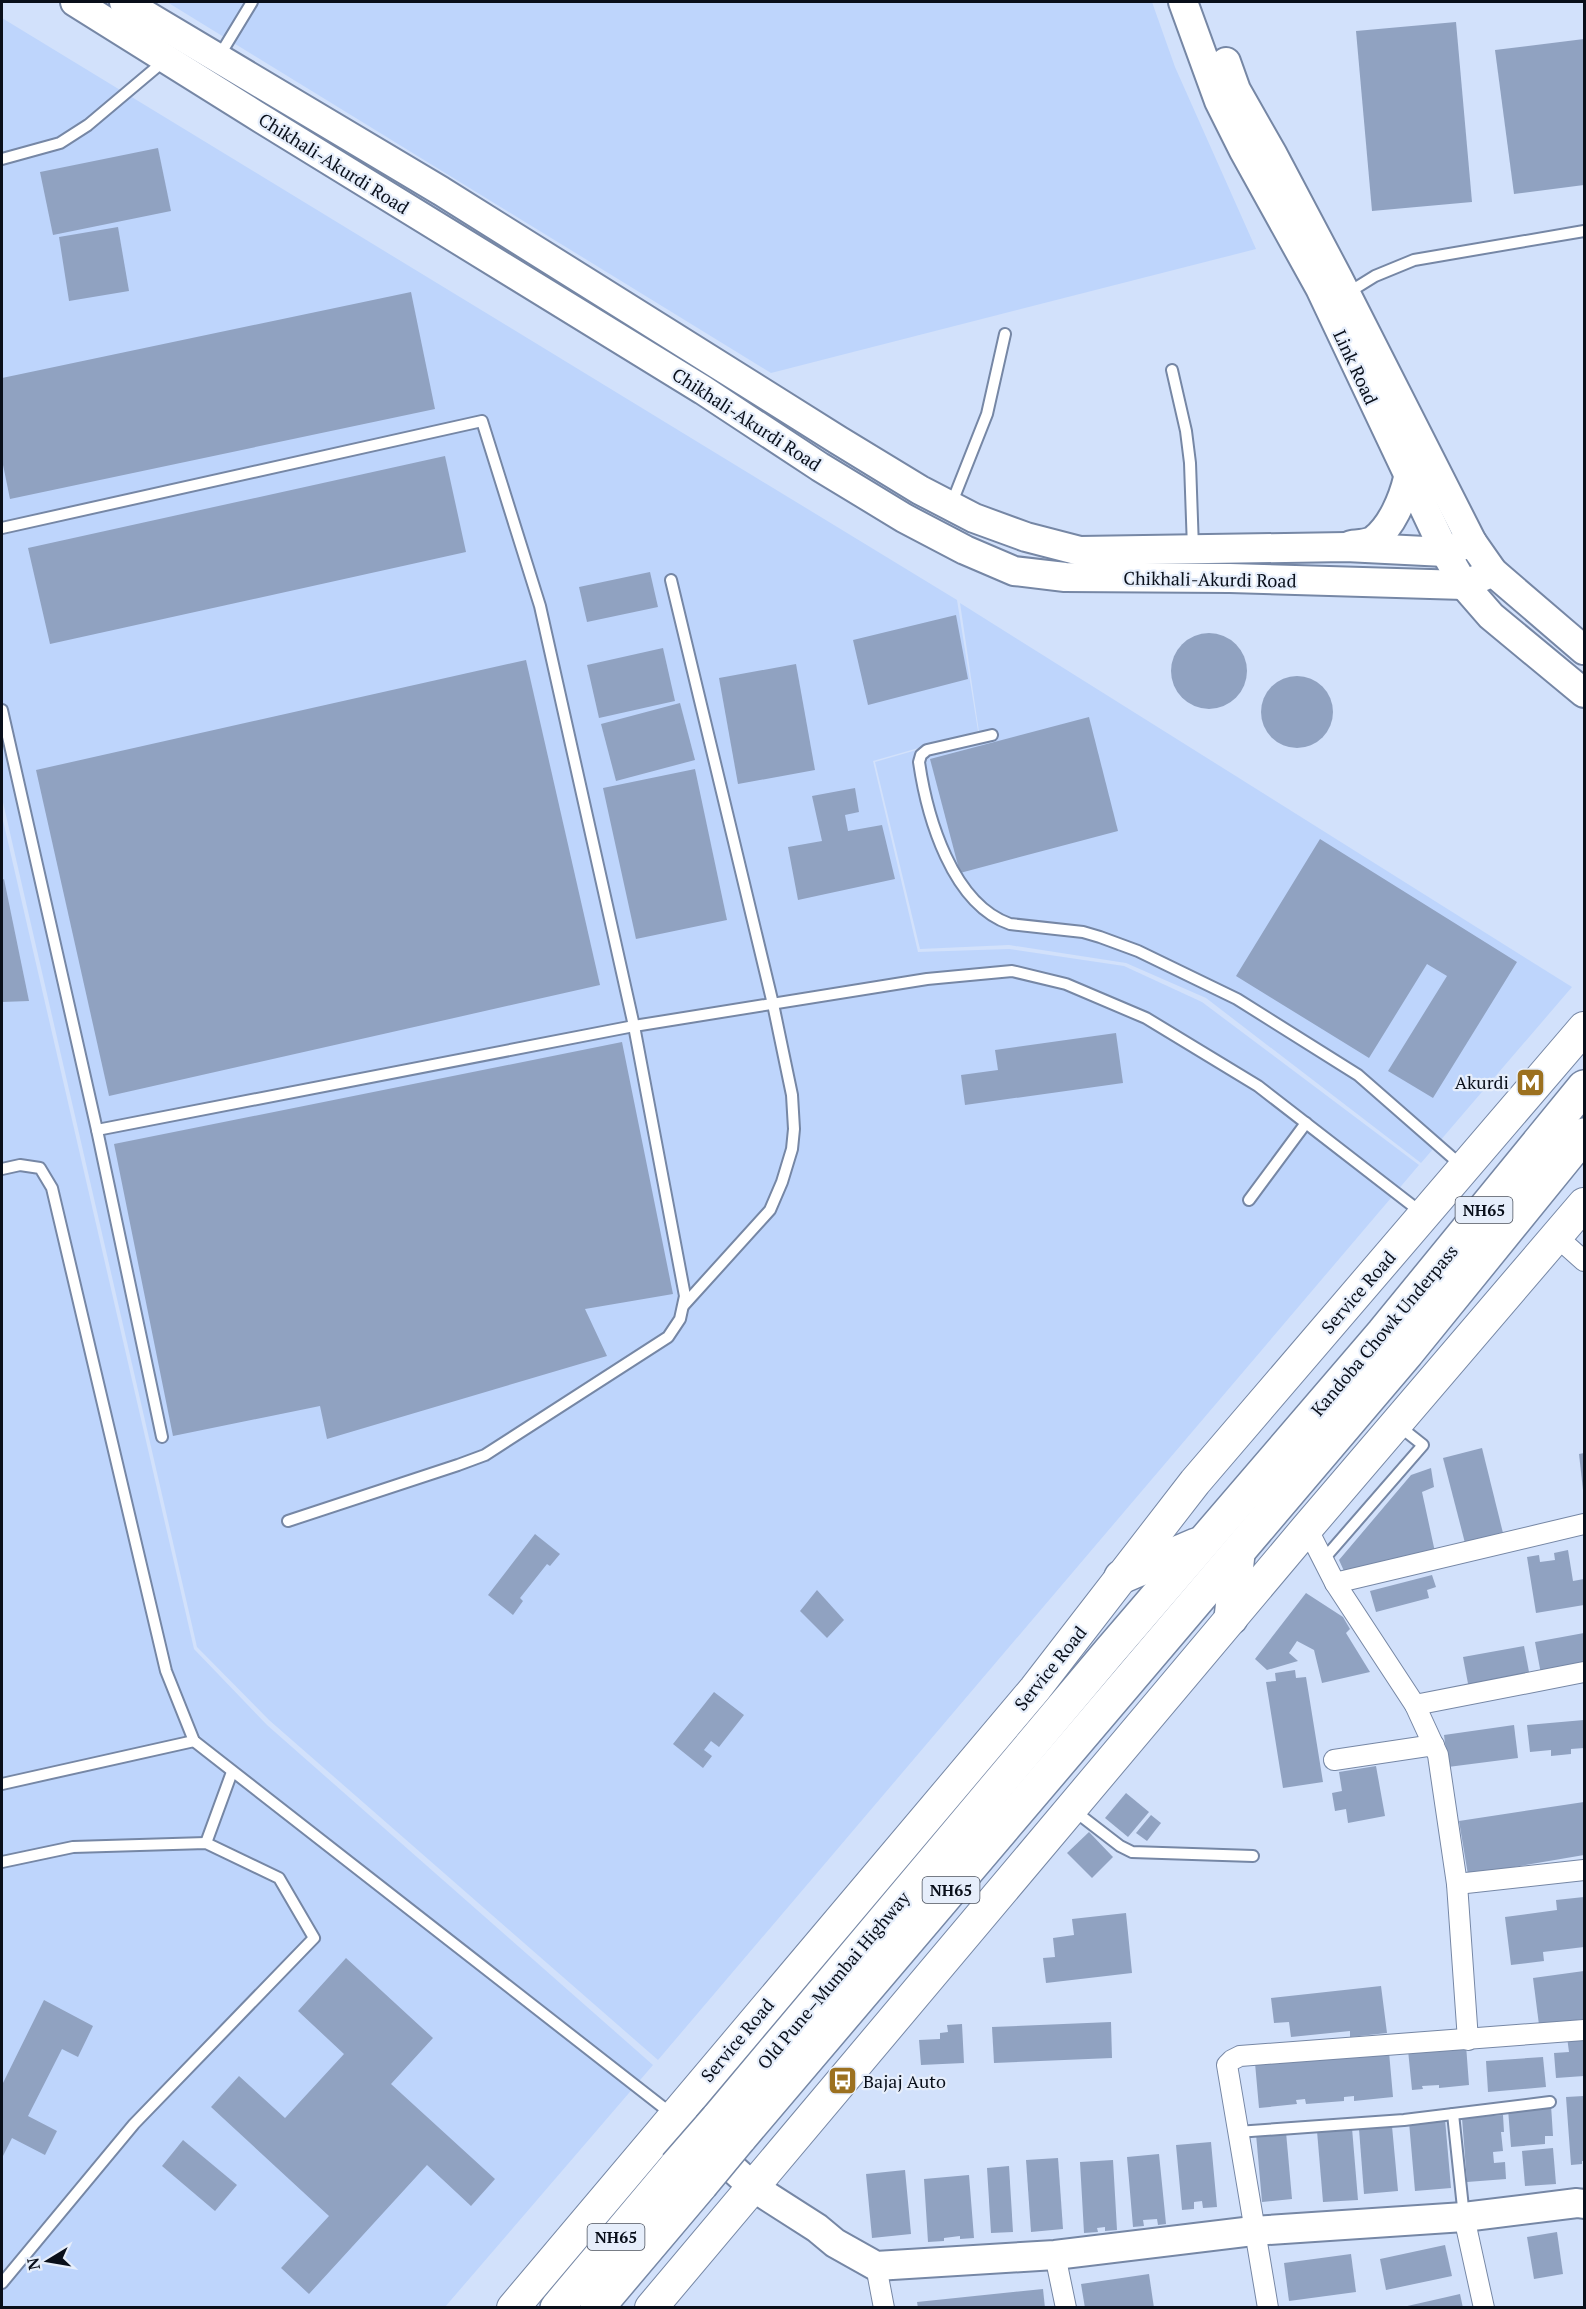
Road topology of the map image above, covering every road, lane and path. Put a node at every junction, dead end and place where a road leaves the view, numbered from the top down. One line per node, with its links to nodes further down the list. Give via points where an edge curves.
1 (75, 2): 7 (main road, Chikhali-Akurdi Road)
2 (124, 2): 6 (main road, Chikhali-Akurdi Road)
3 (252, 2): 6 (lane)
4 (1183, 2): 10 (main road, Link Road, via 1219,101 1244,152)
5 (1204, 2): 10 (main road, Link Road, via 1236,90 1273,155)
6 (218, 58): 14 (main road, Chikhali-Akurdi Road)
7 (167, 59): 8 (lane, via 96,119 60,143); 22 (main road, Chikhali-Akurdi Road, via 904,518 1014,571 1065,577)
8 (2, 159)
9 (1584, 231): 10 (lane, via 1414,260)
10 (1334, 287): 13 (main road, Link Road); 16 (main road, Link Road)
11 (1005, 334): 14 (lane, via 987,414)
12 (1172, 370): 18 (lane, via 1190,463)
13 (1408, 478): 17 (main road, via 1391,519 1373,541); 19 (main road, Link Road)
14 (951, 506): 18 (main road, Chikhali-Akurdi Road, via 1026,537 1080,551)
15 (2, 528): 28 (lane, via 482,421 540,606)
16 (1472, 542): 19 (main road, Chikhali-Akurdi Road); 20 (main road, Link Road)
17 (1346, 547): 18 (main road, Chikhali-Akurdi Road); 19 (main road, Chikhali-Akurdi Road)
18 (1193, 549)
19 (1445, 552): 22 (main road, Link Road)
20 (1493, 572): 22 (main road, Chikhali-Akurdi Road); 23 (main road, Link Road)
21 (671, 580): 27 (lane)
22 (1464, 585): 24 (main road, Link Road, via 1491,616)
23 (1578, 646)
24 (1584, 693)
25 (2, 710): 32 (lane)
26 (992, 735): 34 (lane, via 927,750 919,762 948,863 985,910 1010,924 1100,937 1237,999 1358,1075)
27 (773, 1004): 28 (lane); 31 (lane, via 927,979 1012,971 1066,984 1146,1018 1258,1086); 41 (lane, via 792,1095 793,1139 785,1171 770,1210)
28 (634, 1026): 32 (lane); 41 (lane, via 685,1296)
29 (1584, 1028): 34 (main road, Service Road)
30 (1584, 1087): 47 (highway, Kandoba Chowk Underpass / NH65, via 1383,1333)
31 (1306, 1123): 36 (lane); 38 (lane)
32 (97, 1130): 43 (lane)
33 (1584, 1135): 48 (highway, Kandoba Chowk Underpass / NH65)
34 (1465, 1168): 38 (main road, Service Road)
35 (2, 1169): 55 (lane, via 20,1165 40,1168 52,1188 166,1671)
36 (1249, 1200)
37 (1584, 1204): 39 (main road)
38 (1424, 1215): 50 (main road, Service Road, via 1195,1482)
39 (1556, 1236): 40 (street); 42 (main road)
40 (1584, 1261)
41 (683, 1306): 44 (lane, via 668,1337 485,1455)
42 (1397, 1424): 46 (main road); 49 (lane, via 1423,1445)
43 (162, 1437)
44 (288, 1521)
45 (1584, 1524): 51 (street)
46 (1307, 1528): 49 (street); 52 (main road)
47 (1204, 1542): 50 (highway); 71 (highway, Old Pune–Mumbai Highway / NH65)
48 (1238, 1554): 52 (highway); 71 (highway, Old Pune–Mumbai Highway / NH65)
49 (1323, 1560): 51 (street)
50 (1121, 1577): 70 (main road, Service Road, via 1035,1689)
51 (1335, 1583): 54 (street)
52 (1232, 1618): 60 (main road)
53 (1584, 1672): 54 (street)
54 (1415, 1706): 56 (street)
55 (194, 1741): 58 (lane); 59 (lane)
56 (1434, 1744): 57 (street); 65 (street)
57 (1334, 1760)
58 (232, 1772): 61 (lane); 70 (lane)
59 (2, 1784)
60 (1071, 1808): 62 (lane, via 1132,1852); 74 (main road)
61 (206, 1843): 63 (lane, via 73,1847); 80 (lane, via 279,1878 314,1938 134,2124)
62 (1253, 1856)
63 (2, 1862)
64 (1584, 1870): 65 (street)
65 (1457, 1884): 67 (street)
66 (1584, 2030): 67 (street)
67 (1468, 2040): 72 (street, via 1240,2056 1227,2065)
68 (1550, 2102): 69 (lane)
69 (1453, 2114): 72 (lane); 76 (lane)
70 (674, 2115): 74 (main road); 81 (main road, Service Road)
71 (728, 2129): 73 (highway, Old Pune–Mumbai Highway / NH65, bridge)
72 (1238, 2132): 77 (street)
73 (688, 2176): 82 (highway, Old Pune–Mumbai Highway / NH65); 83 (highway, Old Pune–Mumbai Highway / NH65)
74 (753, 2187): 79 (main road); 84 (main road)
75 (1584, 2204): 76 (main road)
76 (1464, 2217): 77 (main road); 88 (street)
77 (1253, 2231): 78 (main road); 87 (street)
78 (1055, 2255): 79 (main road); 86 (street)
79 (876, 2266): 85 (street)
80 (2, 2283)
81 (513, 2307)
82 (557, 2307)
83 (597, 2307)
84 (651, 2307)
85 (884, 2307)
86 (1066, 2307)
87 (1268, 2307)
88 (1484, 2307)

